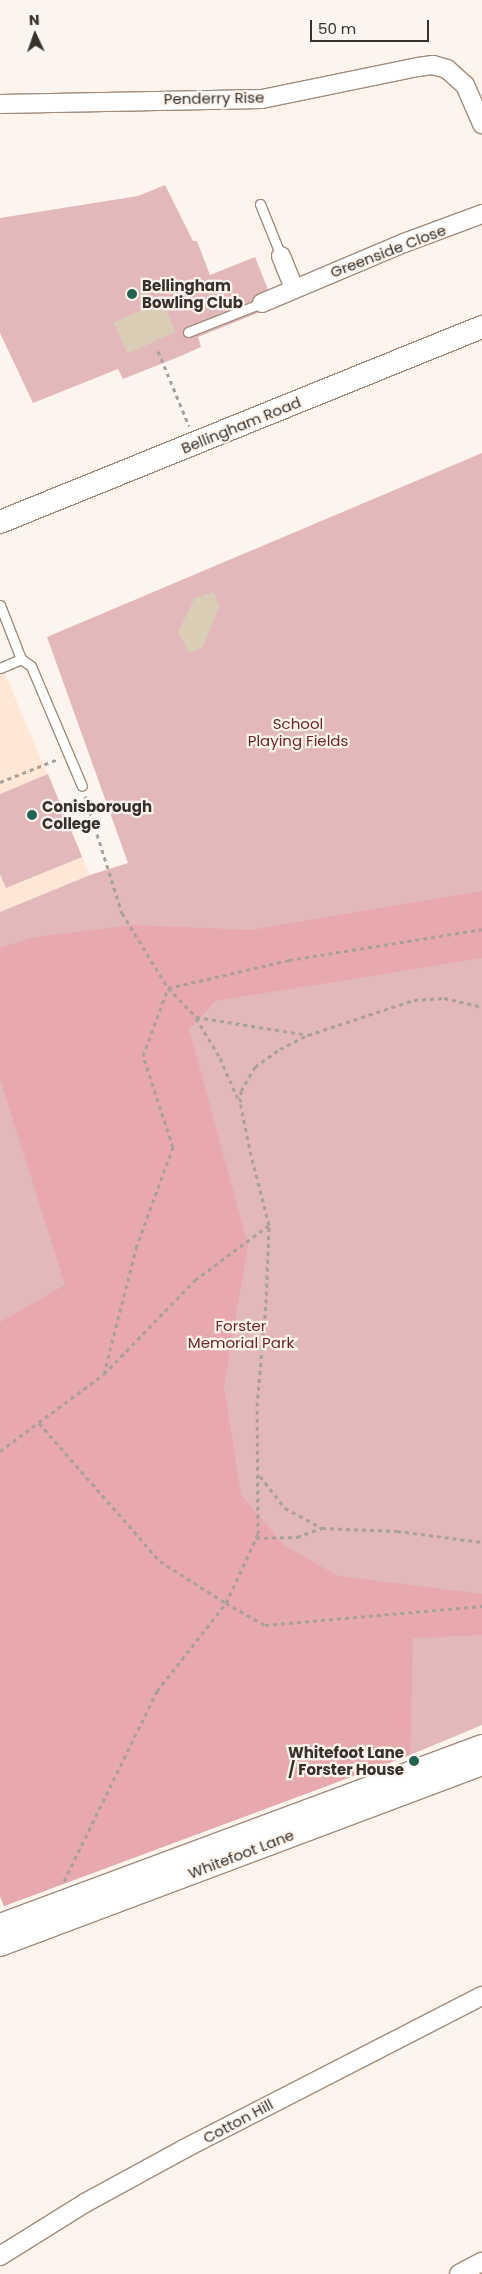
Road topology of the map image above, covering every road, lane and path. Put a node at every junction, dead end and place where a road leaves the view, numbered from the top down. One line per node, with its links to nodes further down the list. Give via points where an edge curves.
1 (0, 104): 2 (street, Penderry Rise, via 262,99 433,66 447,69 465,85)
2 (482, 124)
3 (260, 204): 5 (lane)
4 (482, 214): 6 (street, Greenside Close)
5 (281, 256): 6 (street)
6 (294, 289): 7 (street, Greenside Close)
7 (262, 302): 9 (lane)
8 (482, 327): 11 (street, Bellingham Road)
9 (188, 332)
10 (158, 351): 11 (path)
11 (196, 443): 12 (street, Bellingham Road)
12 (0, 522)
13 (0, 605): 14 (lane)
14 (21, 659): 15 (lane); 16 (lane, via 31,666)
15 (0, 668)
16 (70, 754): 17 (path); 18 (lane)
17 (0, 782)
18 (82, 786): 20 (path, via 122,913)
19 (482, 929): 20 (path, via 289,960)
20 (168, 988): 22 (path); 26 (path, via 143,1056 173,1147 136,1248)
21 (482, 1007): 23 (path, via 444,998 414,1000)
22 (196, 1017): 23 (path); 24 (path)
23 (308, 1035): 24 (path, via 255,1067 241,1091)
24 (240, 1102): 25 (path)
25 (269, 1225): 26 (path, via 195,1280); 29 (path, via 257,1406)
26 (104, 1374): 27 (path)
27 (39, 1422): 28 (path); 33 (path, via 160,1562)
28 (0, 1451)
29 (259, 1476): 30 (path, via 285,1508); 31 (path)
30 (322, 1528): 31 (path, via 297,1537); 32 (path, via 396,1531)
31 (256, 1538): 33 (path)
32 (482, 1542)
33 (226, 1604): 34 (path, via 265,1625); 38 (path, via 157,1691)
34 (482, 1606)
35 (482, 1746): 37 (street, Whitefoot Lane)
36 (482, 1764): 37 (street, Whitefoot Lane)
37 (256, 1839): 39 (street, Whitefoot Lane); 40 (street, Whitefoot Lane)
38 (60, 1889)
39 (0, 1925)
40 (0, 1945)
41 (482, 1996): 42 (street, Cotton Hill, via 184,2149 85,2203)
42 (0, 2256)
43 (482, 2262): 44 (street)
44 (459, 2274)

